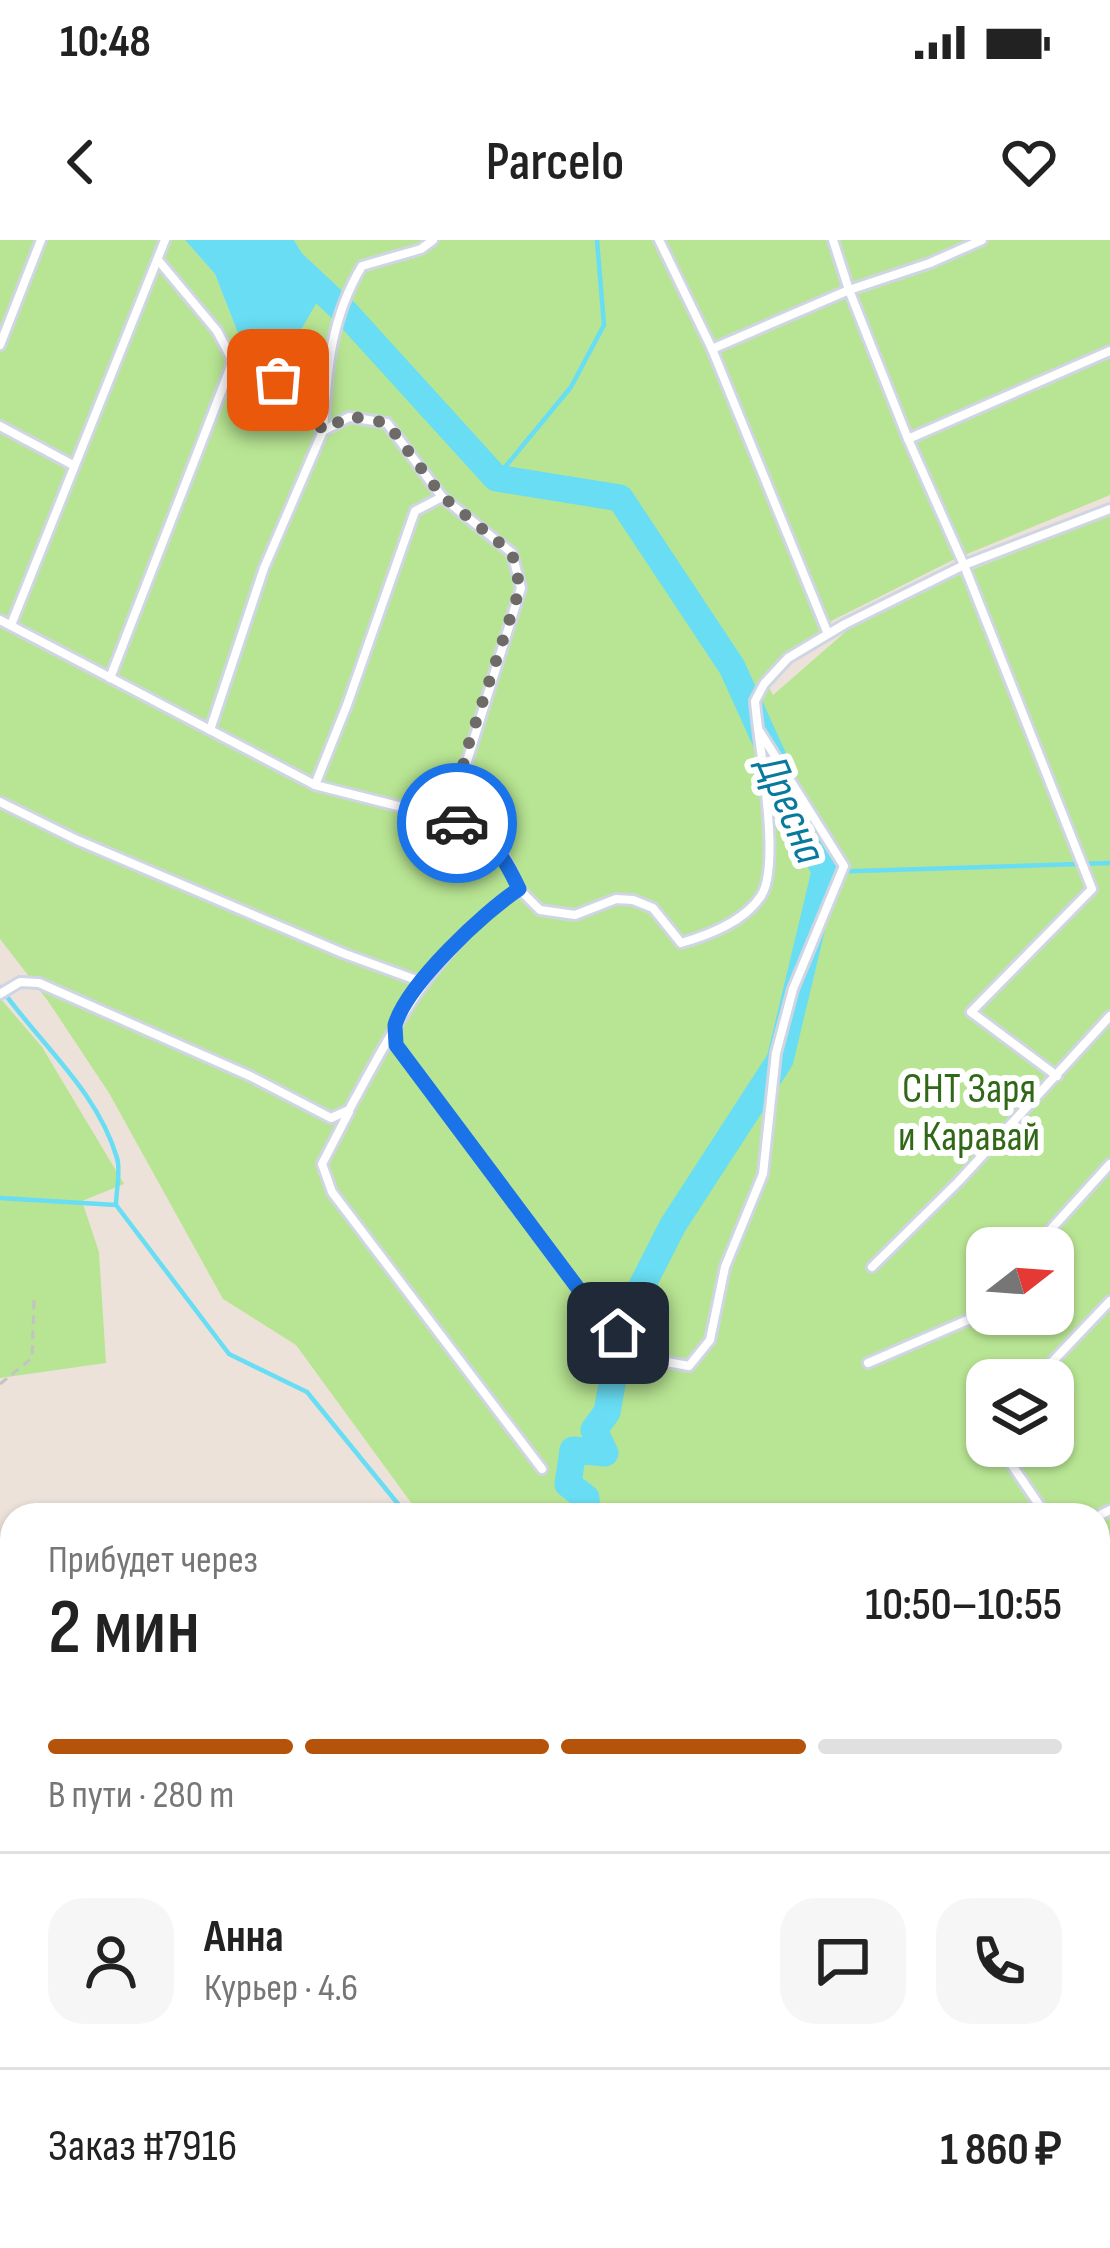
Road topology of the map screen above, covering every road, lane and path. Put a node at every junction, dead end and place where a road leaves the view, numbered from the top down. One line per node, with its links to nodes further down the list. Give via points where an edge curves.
1 (41, 240): 9 (lane)
2 (165, 240): 7 (lane)
3 (433, 240): 14 (lane, via 362,266 343,298)
4 (658, 240): 10 (lane)
5 (833, 240): 8 (lane)
6 (982, 240): 8 (lane)
7 (158, 260): 12 (lane); 16 (lane)
8 (849, 290): 10 (lane); 15 (lane)
9 (0, 344)
10 (712, 349): 22 (lane)
11 (1110, 351): 15 (lane)
12 (232, 361): 14 (lane, via 278,380); 23 (lane)
13 (0, 426): 16 (lane)
14 (323, 431): 17 (lane, via 349,416 387,423); 25 (lane)
15 (908, 439): 19 (lane)
16 (74, 464): 21 (lane)
17 (442, 496): 26 (lane, via 415,511); 28 (lane, via 512,553 520,588)
18 (1109, 513): 19 (lane)
19 (964, 566): 22 (lane); 34 (lane, via 1092,889 971,1012)
20 (0, 620): 21 (lane)
21 (11, 626): 23 (lane)
22 (828, 634): 24 (lane, via 764,684 755,701)
23 (110, 678): 25 (lane)
24 (757, 726): 29 (lane, via 767,865 765,891 749,911 681,943 653,908 633,900 558,914 540,910); 33 (lane, via 844,866 776,1053 763,1174 725,1268 710,1340 689,1366 644,1358 592,1307 396,1045)
25 (210, 730): 26 (lane)
26 (315, 785): 28 (lane)
27 (0, 802): 30 (lane)
28 (449, 819): 29 (lane, via 492,842)
29 (519, 889): 30 (lane, via 485,911)
30 (422, 982): 33 (lane)
31 (0, 994): 35 (lane, via 20,982 39,983 331,1118)
32 (1110, 1016): 34 (lane)
33 (395, 1026): 35 (lane)
34 (1057, 1076): 38 (lane)
35 (350, 1110): 46 (lane, via 322,1164 332,1192)
36 (1110, 1165): 37 (lane)
37 (1053, 1227)
38 (872, 1267)
39 (34, 1300): 44 (path, via 32,1358)
40 (1110, 1300): 42 (lane)
41 (966, 1320): 43 (lane)
42 (1055, 1359)
43 (868, 1363)
44 (0, 1384)
45 (1013, 1467): 47 (lane)
46 (542, 1469)
47 (1038, 1503)

